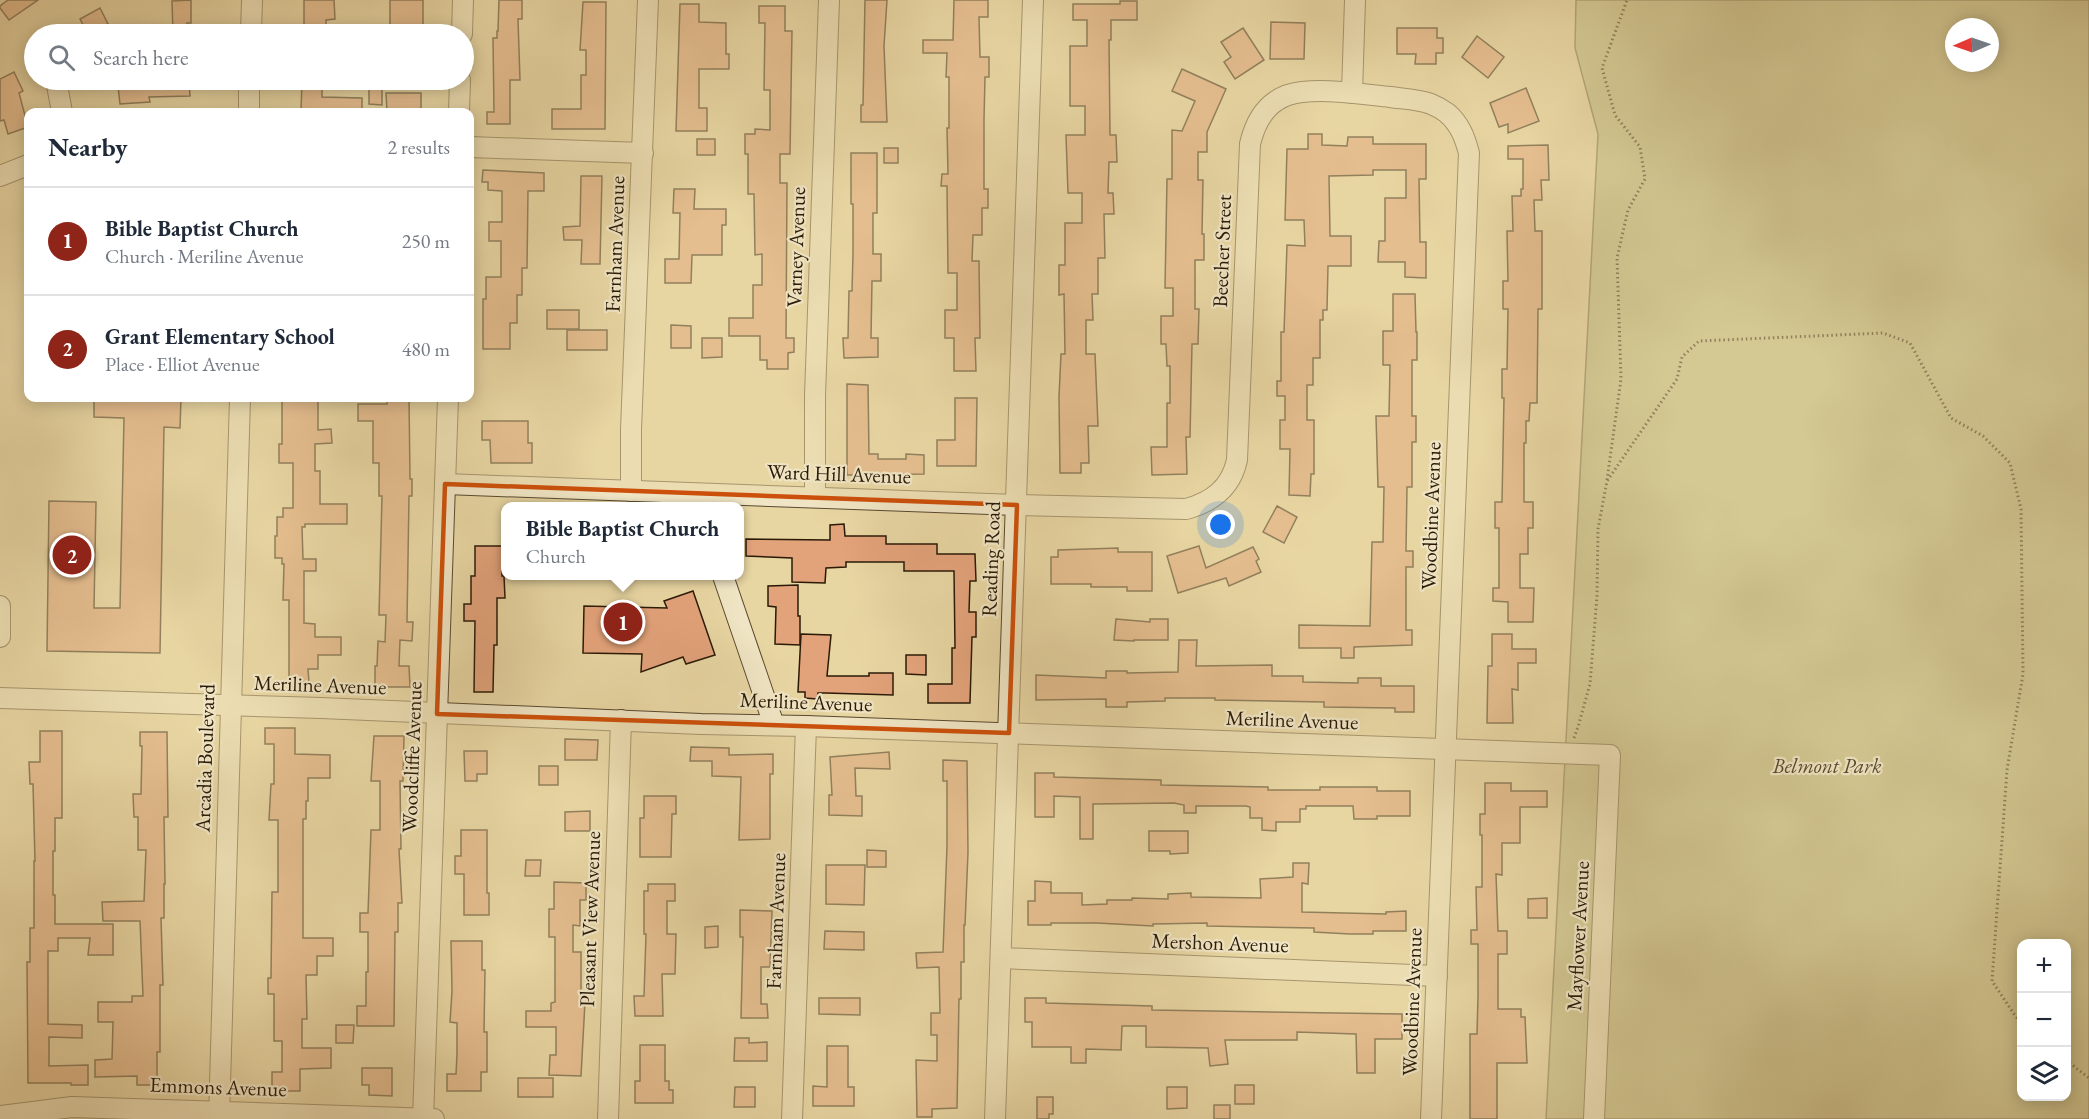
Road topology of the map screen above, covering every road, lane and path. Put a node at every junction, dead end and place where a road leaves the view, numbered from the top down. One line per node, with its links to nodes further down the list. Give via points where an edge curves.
1 (252, 0): 8 (street)
2 (463, 0): 9 (street)
3 (648, 0): 18 (street, Farnham Avenue)
4 (829, 0): 27 (street, Varney Avenue)
5 (1033, 0): 29 (street, Reading Road)
6 (1355, 0): 13 (street)
7 (1627, 0): 23 (path, via 1602,68 1615,115 1640,147 1644,179 1628,210 1617,258 1621,379)
8 (251, 24)
9 (462, 24)
10 (58, 90): 14 (street)
11 (249, 90): 15 (street)
12 (460, 90): 16 (street)
13 (1352, 93): 25 (street, Beecher Street, via 1289,94 1263,112 1254,129 1250,144 1237,460); 40 (street, Woodbine Avenue, via 1432,105 1459,125 1469,153)
14 (61, 108)
15 (249, 108)
16 (459, 108)
17 (474, 147): 18 (street)
18 (643, 153): 26 (street, Farnham Avenue)
19 (24, 167): 20 (street)
20 (0, 176)
21 (240, 402): 34 (street, Arcadia Boulevard)
22 (448, 402): 24 (street, Woodcliffe Avenue)
23 (1607, 481): 41 (path, via 1598,529 1590,684); 45 (path, via 1677,379 1682,357 1699,341 1883,333 1910,343 1951,418 1983,436 2010,462 2021,508 2023,674 2007,770 1992,981)
24 (445, 484): 26 (street, Ward Hill Avenue); 35 (street, Woodcliffe Avenue)
25 (1225, 487): 29 (street, Ward Hill Avenue, via 1202,504 1186,509)
26 (631, 490): 28 (street, Ward Hill Avenue)
27 (815, 496): 28 (street, Ward Hill Avenue); 29 (street, Ward Hill Avenue)
28 (698, 500)
29 (1017, 505): 39 (street, Reading Road)
30 (724, 580): 37 (street)
31 (0, 606): 32 (street)
32 (0, 637)
33 (0, 698): 34 (street, Meriline Avenue)
34 (231, 706): 35 (street, Meriline Avenue); 48 (street, Arcadia Boulevard)
35 (437, 714): 36 (street, Meriline Avenue); 50 (street, Woodcliffe Avenue)
36 (621, 720): 37 (street, Meriline Avenue); 52 (street, Pleasant View Avenue)
37 (774, 725): 38 (street, Meriline Avenue)
38 (806, 726): 39 (street, Meriline Avenue); 53 (street, Farnham Avenue)
39 (1009, 733): 40 (street, Meriline Avenue); 43 (street, Reading Road)
40 (1446, 751): 41 (street, Meriline Avenue); 44 (street, Woodbine Avenue)
41 (1566, 754): 42 (street, Meriline Avenue)
42 (1610, 755): 56 (street, Mayflower Avenue)
43 (1001, 958): 44 (street, Mershon Avenue); 54 (street, Reading Road)
44 (1437, 975): 55 (street, Woodbine Avenue)
45 (2017, 1018)
46 (2071, 1063): 47 (path)
47 (2089, 1078)
48 (219, 1115): 49 (street, Emmons Avenue, via 72,1107); 50 (street, Emmons Avenue)
49 (0, 1116)
50 (423, 1119): 51 (street, Emmons Avenue)
51 (434, 1119)
52 (608, 1119)
53 (792, 1119)
54 (995, 1119)
55 (1431, 1119)
56 (1594, 1119)

